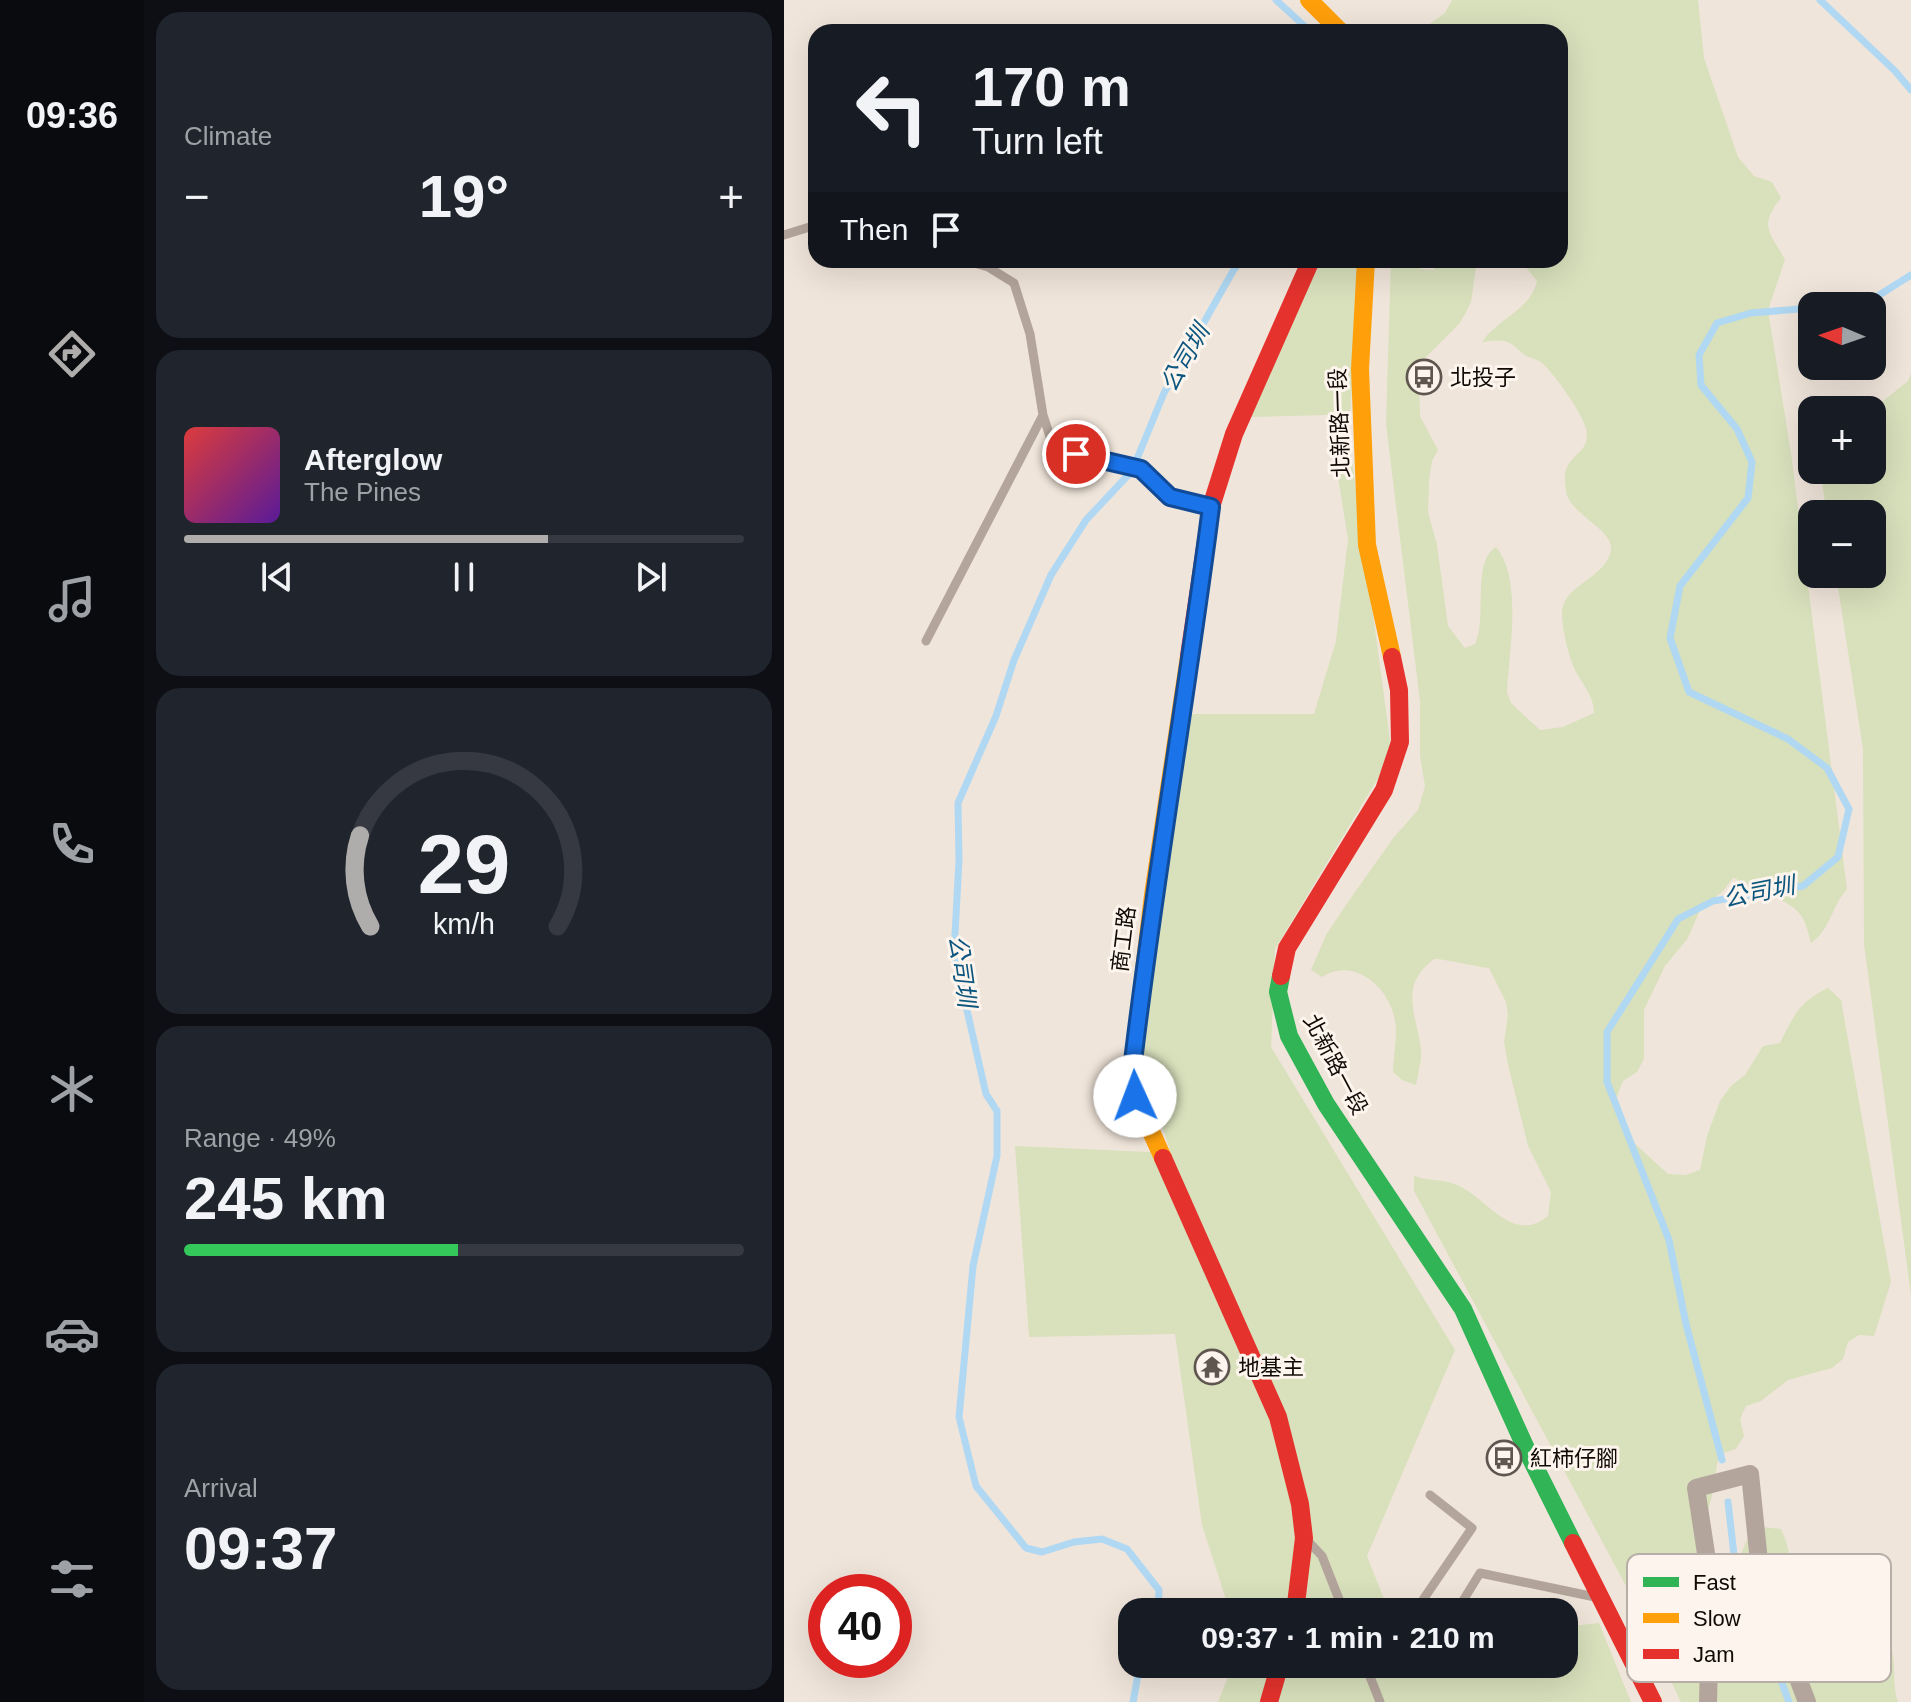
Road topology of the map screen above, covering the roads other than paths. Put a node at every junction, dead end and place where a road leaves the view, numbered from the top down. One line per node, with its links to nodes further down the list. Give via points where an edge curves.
1 (1309, 0): 2 (main road)
2 (1333, 24)
3 (808, 228): 4 (lane)
4 (784, 235)
5 (990, 268): 8 (lane, via 1014,283 1030,334)
6 (1307, 268): 9 (main road, 商工路, via 1234,434)
7 (1366, 268): 19 (main road, 北新路一段, via 1360,369 1367,545 1399,690 1400,742 1384,790 1287,948 1278,992 1289,1036 1326,1104 1463,1309 1528,1453)
8 (1043, 415): 9 (lane, via 1054,449 1141,469 1170,497); 10 (lane)
9 (1211, 507): 12 (main road, 商工路, via 1132,1070 1135,1096 1278,1417)
10 (926, 641)
11 (1430, 1495): 17 (lane, via 1472,1528)
12 (1304, 1538): 15 (main road, 商工路); 16 (lane, via 1322,1556)
13 (1706, 1554): 14 (street, via 1696,1488 1750,1474)
14 (1758, 1554)
15 (1297, 1598)
16 (1338, 1598)
17 (1424, 1598)
18 (1465, 1598): 19 (lane, via 1480,1573)
19 (1603, 1599): 20 (main road, 北新路一段)
20 (1627, 1648)
21 (1276, 1678): 26 (main road)
22 (1371, 1678): 27 (lane)
23 (1643, 1682): 28 (main road, 北新路一段)
24 (1709, 1682): 29 (street)
25 (1799, 1682): 30 (street)
26 (1269, 1702)
27 (1380, 1702)
28 (1653, 1702)
29 (1708, 1702)
30 (1807, 1702)

